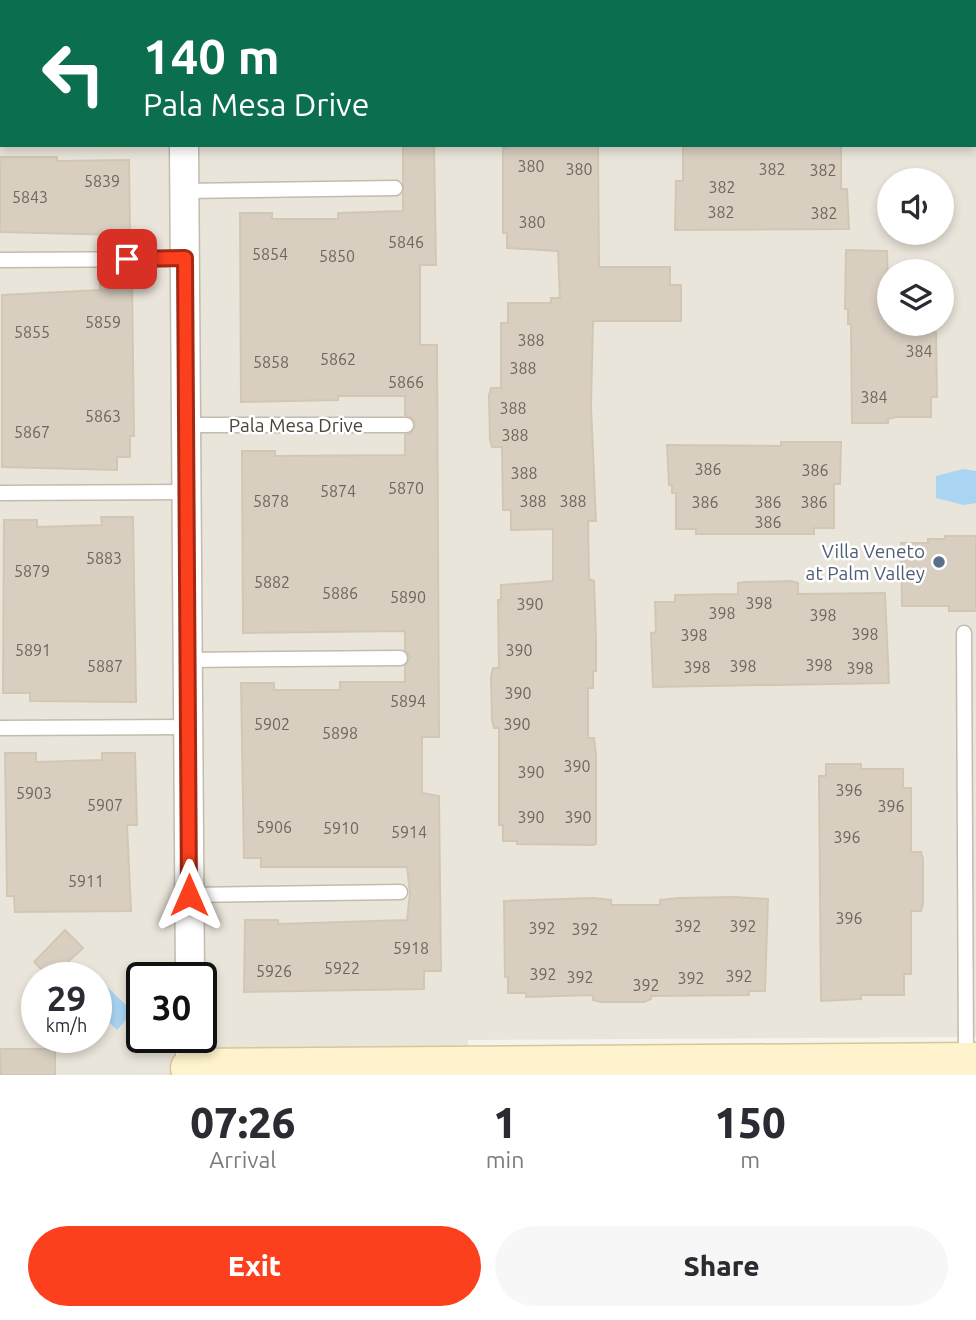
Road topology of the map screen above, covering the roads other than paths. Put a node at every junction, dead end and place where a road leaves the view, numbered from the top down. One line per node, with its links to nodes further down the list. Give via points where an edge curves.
1 (184, 147): 3 (street)
2 (396, 188): 3 (lane)
3 (184, 191): 4 (street)
4 (185, 258): 5 (lane); 6 (street)
5 (0, 260)
6 (186, 425): 7 (lane, Pala Mesa Drive); 8 (street)
7 (406, 425)
8 (186, 492): 9 (lane); 12 (street)
9 (0, 493)
10 (964, 633): 19 (lane)
11 (400, 658): 12 (lane)
12 (187, 660): 13 (street)
13 (188, 727): 14 (lane); 16 (street)
14 (0, 728)
15 (400, 892): 16 (lane)
16 (189, 895): 17 (street)
17 (190, 962)
18 (190, 1060): 20 (street)
19 (971, 1062): 20 (street)
20 (634, 1070)

